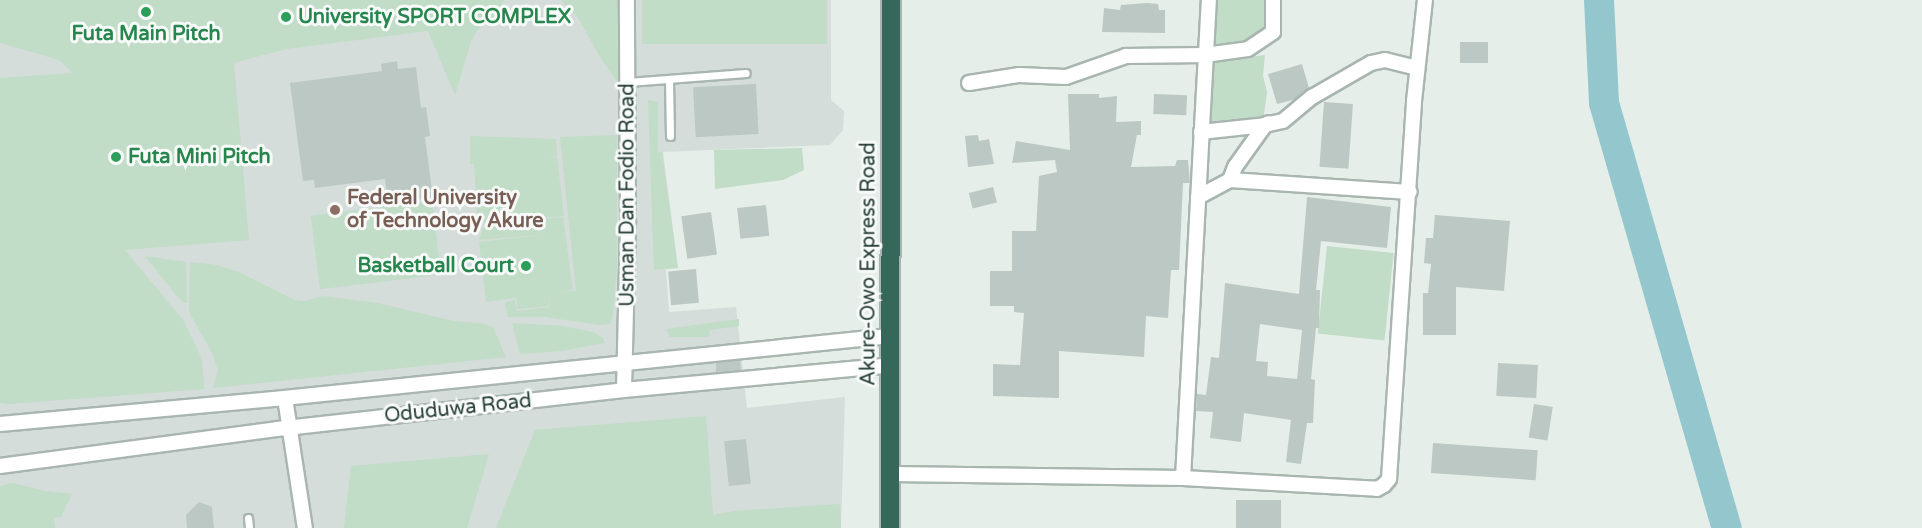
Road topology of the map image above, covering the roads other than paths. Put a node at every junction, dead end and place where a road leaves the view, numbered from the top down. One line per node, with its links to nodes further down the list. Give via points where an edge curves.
1 (627, 0): 10 (street, Usman Dan Fodio Road)
2 (891, 0): 19 (highway, Akure-Owo Express Road)
3 (1209, 0): 6 (street)
4 (1273, 0): 6 (street, via 1273,32 1248,49)
5 (1425, 0): 7 (street)
6 (1205, 56): 11 (street, via 1126,56 1066,77 1019,75); 14 (street)
7 (1417, 68): 12 (street, via 1385,60 1371,63 1312,97); 17 (street)
8 (746, 73): 9 (lane)
9 (669, 79): 10 (lane); 15 (lane)
10 (628, 82): 21 (street, Usman Dan Fodio Road)
11 (969, 83)
12 (1283, 121): 13 (street); 13 (street, via 1304,102)
13 (1265, 126): 14 (street); 16 (street, via 1234,167)
14 (1201, 132): 18 (street)
15 (670, 136)
16 (1230, 180): 17 (street); 18 (street)
17 (1410, 192): 30 (street, via 1389,479 1384,486 1377,489)
18 (1198, 197): 30 (street)
19 (890, 336): 20 (street); 22 (highway, Akure-Owo Express Road)
20 (802, 346): 21 (street); 23 (street)
21 (626, 363): 24 (street, Usman Dan Fodio Road); 25 (street)
22 (891, 365): 23 (street, Oduduwa Road); 29 (highway, Akure-Owo Express Road)
23 (804, 372): 24 (street, Oduduwa Road)
24 (624, 390): 27 (street, Oduduwa Road)
25 (285, 398): 26 (street); 27 (street)
26 (0, 424)
27 (289, 428): 28 (street, Oduduwa Road); 33 (street)
28 (0, 466)
29 (892, 474): 30 (street); 34 (highway, Akure-Owo Express Road)
30 (1184, 478)
31 (248, 518): 32 (lane)
32 (249, 528)
33 (305, 528)
34 (890, 528)

